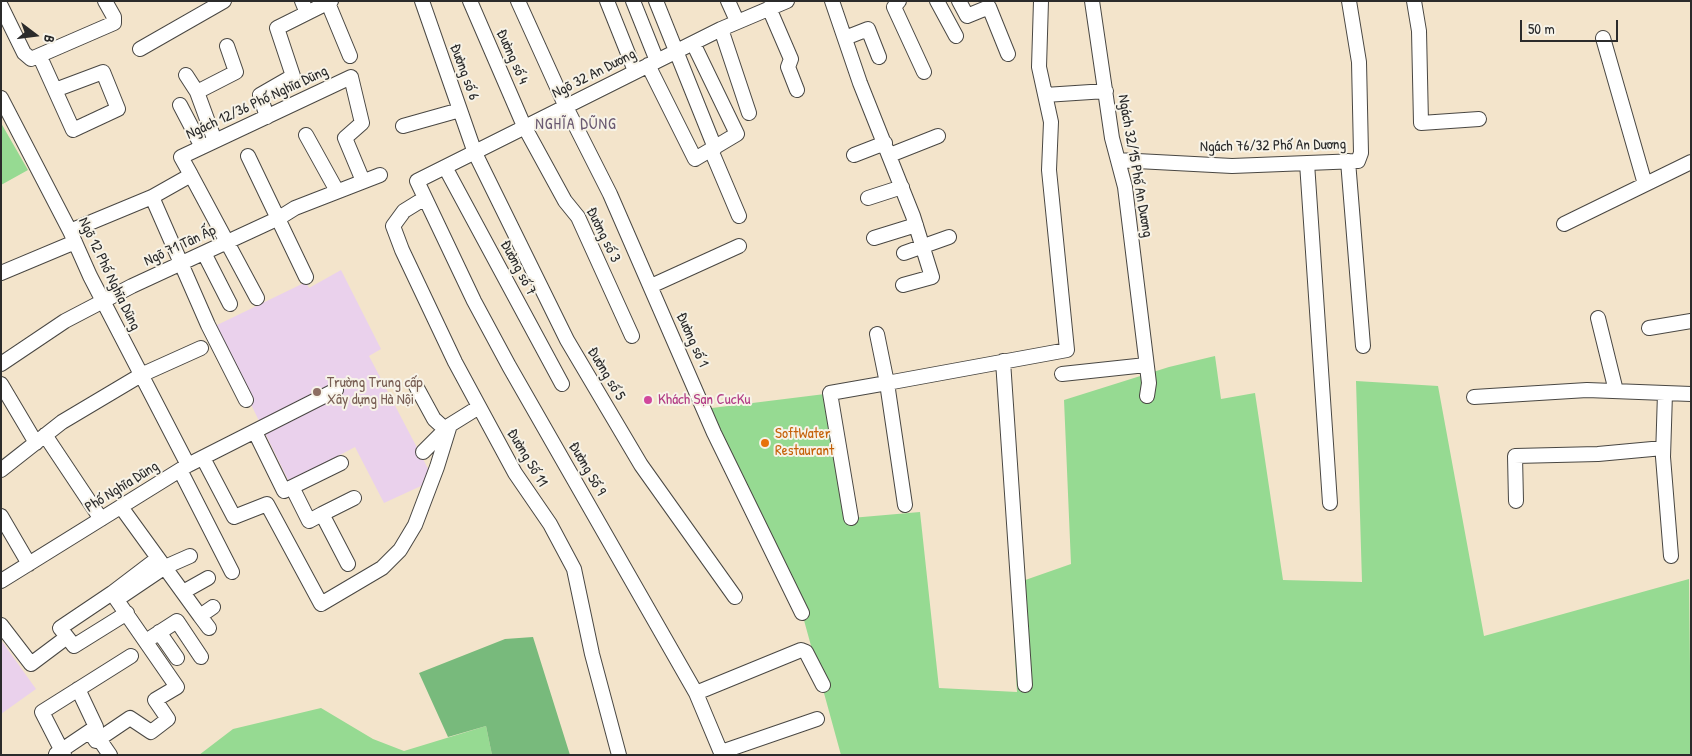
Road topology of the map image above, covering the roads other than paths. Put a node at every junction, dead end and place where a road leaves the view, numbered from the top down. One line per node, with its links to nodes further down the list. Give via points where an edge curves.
1 (105, 1): 34 (street, via 114,23)
2 (224, 1): 30 (street)
3 (422, 1): 47 (street, Đường số 6)
4 (470, 1): 52 (street, Đường số 4)
5 (518, 1): 46 (street, Đường số 1)
6 (607, 1): 36 (street)
7 (633, 1): 36 (street)
8 (656, 1): 31 (street)
9 (728, 1): 23 (street)
10 (787, 1): 22 (street, Ngõ 32 An Dương)
11 (832, 1): 26 (street)
12 (899, 1): 37 (street, via 894,7)
13 (937, 1): 25 (street)
14 (959, 1): 32 (street, via 967,16 989,7)
15 (1041, 1): 43 (street, via 1039,66)
16 (1092, 1): 41 (street, Ngách 32/15 Phố An Dương)
17 (1349, 1): 63 (street, Ngách 76/32 Phố An Dương, via 1359,62 1361,153 1358,160)
18 (1414, 1): 50 (street, via 1419,31 1421,123)
19 (329, 2): 21 (street); 33 (street)
20 (1, 6): 34 (street, via 24,53 31,59)
21 (304, 7): 49 (street, via 277,28 293,76 260,95)
22 (769, 8): 23 (street, Ngõ 32 An Dương); 40 (street, via 791,59 788,67)
23 (737, 21): 24 (street, Ngõ 32 An Dương)
24 (721, 29): 28 (street, Ngõ 32 An Dương); 48 (street)
25 (956, 36)
26 (845, 38): 35 (street, via 868,29); 58 (street)
27 (1603, 38): 71 (street)
28 (693, 43): 31 (street, Ngõ 32 An Dương); 57 (street, via 737,134)
29 (227, 46): 42 (street, via 236,72)
30 (140, 49)
31 (677, 51): 36 (street, Ngõ 32 An Dương); 57 (street)
32 (1008, 54)
33 (350, 56)
34 (40, 57): 39 (street)
35 (879, 57)
36 (647, 66): 46 (street, Ngõ 32 An Dương); 57 (street, via 695,159)
37 (924, 72)
38 (186, 75): 42 (street)
39 (55, 90): 39 (street, via 73,130 118,110 103,72)
40 (797, 90)
41 (1106, 91): 43 (street); 62 (street, Ngách 32/15 Phố An Dương)
42 (197, 92): 55 (street)
43 (1045, 94): 104 (street, via 1051,122 1049,170 1067,350)
44 (1, 98): 81 (street, Ngõ 12 Phố Nghĩa Dũng)
45 (180, 105): 56 (street)
46 (566, 107): 52 (street, Ngõ 32 An Dương); 93 (street, Đường số 1)
47 (460, 110): 51 (street); 59 (street, Đường số 6)
48 (749, 112)
49 (267, 116): 55 (street, Ngách 12/36 Phố Nghĩa Dũng); 69 (street, Ngách 12/36 Phố Nghĩa Dũng, via 351,77 362,123 345,138)
50 (1479, 119)
51 (403, 126)
52 (524, 126): 59 (street, Ngõ 32 An Dương); 101 (street, Đường số 3, via 565,201 578,217)
53 (306, 135): 73 (street)
54 (938, 136): 58 (street)
55 (215, 141): 56 (street, Ngách 12/36 Phố Nghĩa Dũng)
56 (202, 148): 68 (street, Ngách 12/36 Phố Nghĩa Dũng, via 181,157)
57 (713, 149): 77 (street)
58 (888, 149): 60 (street); 72 (street)
59 (475, 153): 66 (street, Ngõ 32 An Dương); 150 (street, Đường số 5, via 566,340 641,466)
60 (854, 155)
61 (248, 156): 78 (street)
62 (1118, 160): 65 (street, Ngách 76/32 Phố An Dương, via 1232,166); 106 (street, Ngách 32/15 Phố An Dương, via 1125,187)
63 (1348, 161): 65 (street, Ngách 76/32 Phố An Dương); 102 (street)
64 (1691, 162): 71 (street)
65 (1307, 163): 133 (street)
66 (445, 167): 70 (street, Ngõ 32 An Dương); 111 (street, Đường số 7)
67 (380, 175): 69 (street, Ngõ 71 Tân Ấp)
68 (191, 176): 74 (street); 84 (street)
69 (363, 181): 73 (street, Ngõ 71 Tân Ấp)
70 (417, 181): 75 (street, Đường Số 9)
71 (1645, 184): 79 (street)
72 (902, 187): 76 (street); 80 (street)
73 (336, 191): 78 (street, Ngõ 71 Tân Ấp)
74 (152, 196): 81 (street); 89 (street)
75 (425, 198): 120 (street, Đường Số 11, via 404,211 393,226); 167 (street, Đường Số 9, via 509,366)
76 (868, 198)
77 (739, 216)
78 (279, 218): 84 (street, Ngõ 71 Tân Ấp); 91 (street)
79 (1564, 224)
80 (916, 225): 83 (street); 86 (street)
81 (72, 237): 90 (street); 95 (street, Ngõ 12 Phố Nghĩa Dũng)
82 (949, 237): 86 (street)
83 (874, 238)
84 (227, 242): 87 (street, Ngõ 71 Tân Ấp); 94 (street)
85 (739, 246): 93 (street)
86 (922, 246): 88 (street); 92 (street, via 932,277)
87 (204, 253): 89 (street, Ngõ 71 Tân Ấp); 96 (street)
88 (904, 253)
89 (181, 263): 95 (street, Ngõ 71 Tân Ấp); 119 (street)
90 (1, 273)
91 (306, 277)
92 (903, 285)
93 (651, 286): 154 (street, Đường số 1, via 714,433)
94 (257, 298)
95 (103, 301): 105 (street, Ngõ 71 Tân Ấp); 107 (street, Ngõ 12 Phố Nghĩa Dũng)
96 (230, 304)
97 (1598, 318): 114 (street)
98 (1691, 321): 99 (street)
99 (1649, 328)
100 (877, 334): 109 (street)
101 (632, 336)
102 (1364, 346)
103 (201, 348): 107 (street)
104 (1003, 362): 109 (street); 165 (street)
105 (1, 364)
106 (1146, 365): 108 (street); 117 (street, Ngách 32/15 Phố An Dương)
107 (141, 374): 123 (street); 128 (street, Ngõ 12 Phố Nghĩa Dũng)
108 (1062, 374)
109 (887, 383): 134 (street); 138 (street, via 830,393)
110 (1, 384): 123 (street)
111 (562, 384)
112 (416, 386): 121 (street, via 434,419)
113 (336, 390): 122 (street, Phố Nghĩa Dũng)
114 (1616, 391): 115 (street); 118 (street)
115 (1665, 393): 116 (street); 124 (street)
116 (1691, 394)
117 (1147, 396)
118 (1474, 397)
119 (246, 400)
120 (479, 407): 121 (street); 173 (street, Đường Số 11, via 515,474 550,524 574,569)
121 (448, 428): 125 (street); 126 (street, via 438,466 415,524 400,550 382,568 321,604 267,504 234,517)
122 (259, 430): 126 (street, Phố Nghĩa Dũng); 130 (street, via 284,490)
123 (40, 439): 129 (street); 139 (street)
124 (1663, 448): 132 (street, via 1515,456); 141 (street)
125 (423, 452)
126 (203, 458): 128 (street, Phố Nghĩa Dũng)
127 (340, 463): 130 (street)
128 (184, 468): 135 (street, Phố Nghĩa Dũng); 145 (street, Ngõ 12 Phố Nghĩa Dũng)
129 (1, 470)
130 (292, 487): 136 (street, via 308,521)
131 (354, 498): 136 (street)
132 (1516, 501)
133 (1330, 503)
134 (905, 505)
135 (121, 507): 139 (street, Phố Nghĩa Dũng); 142 (street)
136 (322, 514): 144 (street)
137 (1, 516): 143 (street)
138 (851, 518)
139 (101, 519): 143 (street, Phố Nghĩa Dũng)
140 (190, 556): 142 (street)
141 (1671, 556)
142 (162, 563): 148 (street); 149 (street)
143 (29, 564): 147 (street, Phố Nghĩa Dũng)
144 (348, 564)
145 (232, 572)
146 (208, 578): 148 (street)
147 (1, 581)
148 (183, 592): 152 (street)
149 (115, 596): 153 (street); 159 (street, via 60,628)
150 (735, 598)
151 (213, 607): 152 (street)
152 (198, 612): 155 (street); 157 (street)
153 (127, 613): 159 (street, via 74,646); 160 (street)
154 (802, 613)
155 (177, 620): 158 (street); 162 (street)
156 (1, 624): 159 (street, via 31,664)
157 (209, 628)
158 (159, 632): 160 (street); 163 (street)
159 (67, 637)
160 (146, 641): 169 (street, via 176,687 155,700 168,719 151,732 130,718)
161 (131, 656): 166 (street)
162 (201, 657)
163 (177, 658)
164 (823, 685): 167 (street, via 806,652 801,650)
165 (1025, 685)
166 (78, 689): 169 (street, via 96,727); 170 (street, via 42,712)
167 (696, 693): 171 (street, Đường Số 9)
168 (817, 719): 171 (street)
169 (95, 735): 170 (street); 172 (street)
170 (60, 753)
171 (721, 753)
172 (110, 755)
173 (619, 755)

